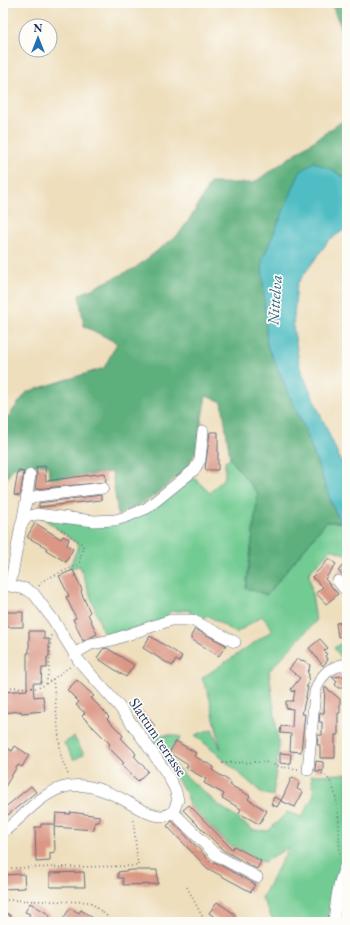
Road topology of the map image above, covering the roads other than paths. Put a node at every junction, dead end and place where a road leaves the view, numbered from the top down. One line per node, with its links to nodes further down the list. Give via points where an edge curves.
1 (203, 431): 5 (street, via 200,460 194,470 147,508 115,520 94,521 37,514 27,517)
2 (30, 475): 4 (street)
3 (103, 488): 4 (street, via 37,496)
4 (26, 501): 5 (street)
5 (21, 526): 7 (street)
6 (338, 582): 8 (street)
7 (6, 586): 10 (street, Slattum terrasse, via 26,589 34,594)
8 (347, 592)
9 (235, 642): 10 (street, via 192,620 171,620 112,640 91,644)
10 (76, 657): 13 (street, Slattum terrasse, via 118,705 166,772 178,800)
11 (347, 664): 12 (street, via 324,673 319,681 315,692)
12 (308, 770)
13 (173, 812): 14 (street, via 163,816 155,815 94,787 72,786 61,788 36,803); 16 (street, via 216,855)
14 (3, 832)
15 (347, 862): 17 (street, via 337,893)
16 (257, 877)
17 (334, 922)

